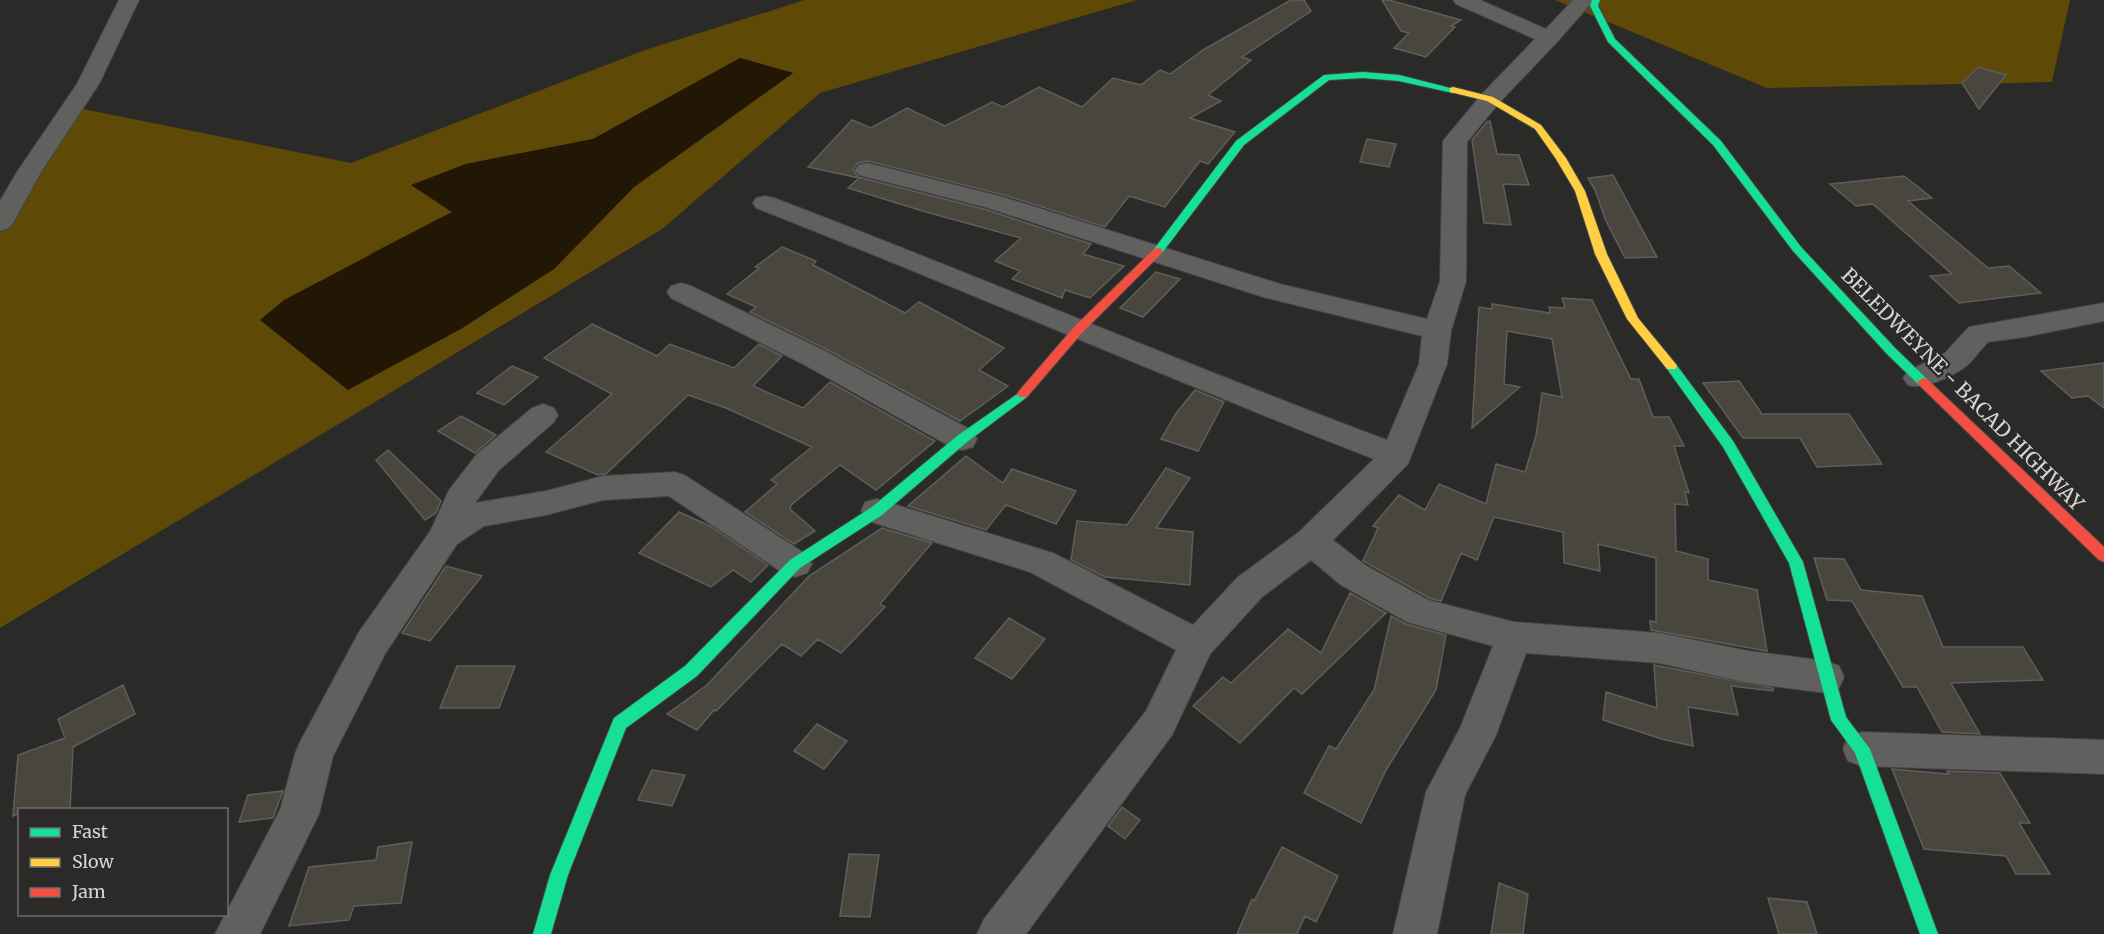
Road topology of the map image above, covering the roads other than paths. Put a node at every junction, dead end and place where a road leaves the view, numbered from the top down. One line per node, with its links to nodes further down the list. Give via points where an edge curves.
1 (129, 0): 9 (street, via 88,84)
2 (1464, 0): 5 (street)
3 (1584, 0): 5 (street)
4 (1596, 0): 15 (street, BELEDWEYNE - BACAD HIGHWAY, via 1594,6 1611,40 1717,143 1797,249)
5 (1550, 38): 6 (street)
6 (1490, 99): 10 (street, via 1399,78 1327,77 1240,143); 14 (street, via 1455,141 1453,281); 26 (street, via 1538,127 1561,158 1580,191 1601,254 1633,319 1728,444 1796,562)
7 (867, 170): 10 (street, via 994,202)
8 (765, 203): 13 (street)
9 (0, 223)
10 (1156, 253): 13 (street); 14 (street, via 1273,291)
11 (681, 292): 17 (street, via 813,357)
12 (2104, 312): 15 (street, via 1979,334 1955,360)
13 (1077, 330): 17 (street, via 1025,392); 18 (street)
14 (1437, 331): 18 (street, via 1433,364)
15 (1918, 378): 22 (street, BELEDWEYNE - BACAD HIGHWAY)
16 (543, 415): 20 (street, via 488,462 460,499)
17 (962, 439): 19 (street)
18 (1397, 456): 21 (street)
19 (877, 511): 23 (street); 25 (street, via 1041,562)
20 (445, 535): 23 (street, via 476,515 603,488 675,484); 29 (street, via 372,643 314,754 299,814)
21 (1311, 541): 24 (street, via 1353,575 1419,612); 25 (street, via 1250,587)
22 (2104, 556)
23 (795, 564): 30 (street, via 691,671 620,723 559,875)
24 (1514, 637): 26 (street, via 1659,648 1749,667); 32 (street, via 1476,735 1446,792)
25 (1197, 644): 31 (street, via 1159,723)
26 (1826, 677): 27 (street, via 1839,720)
27 (1862, 749): 28 (street); 33 (street)
28 (2104, 757)
29 (237, 934)
30 (542, 934)
31 (999, 934)
32 (1415, 934)
33 (1929, 934)

